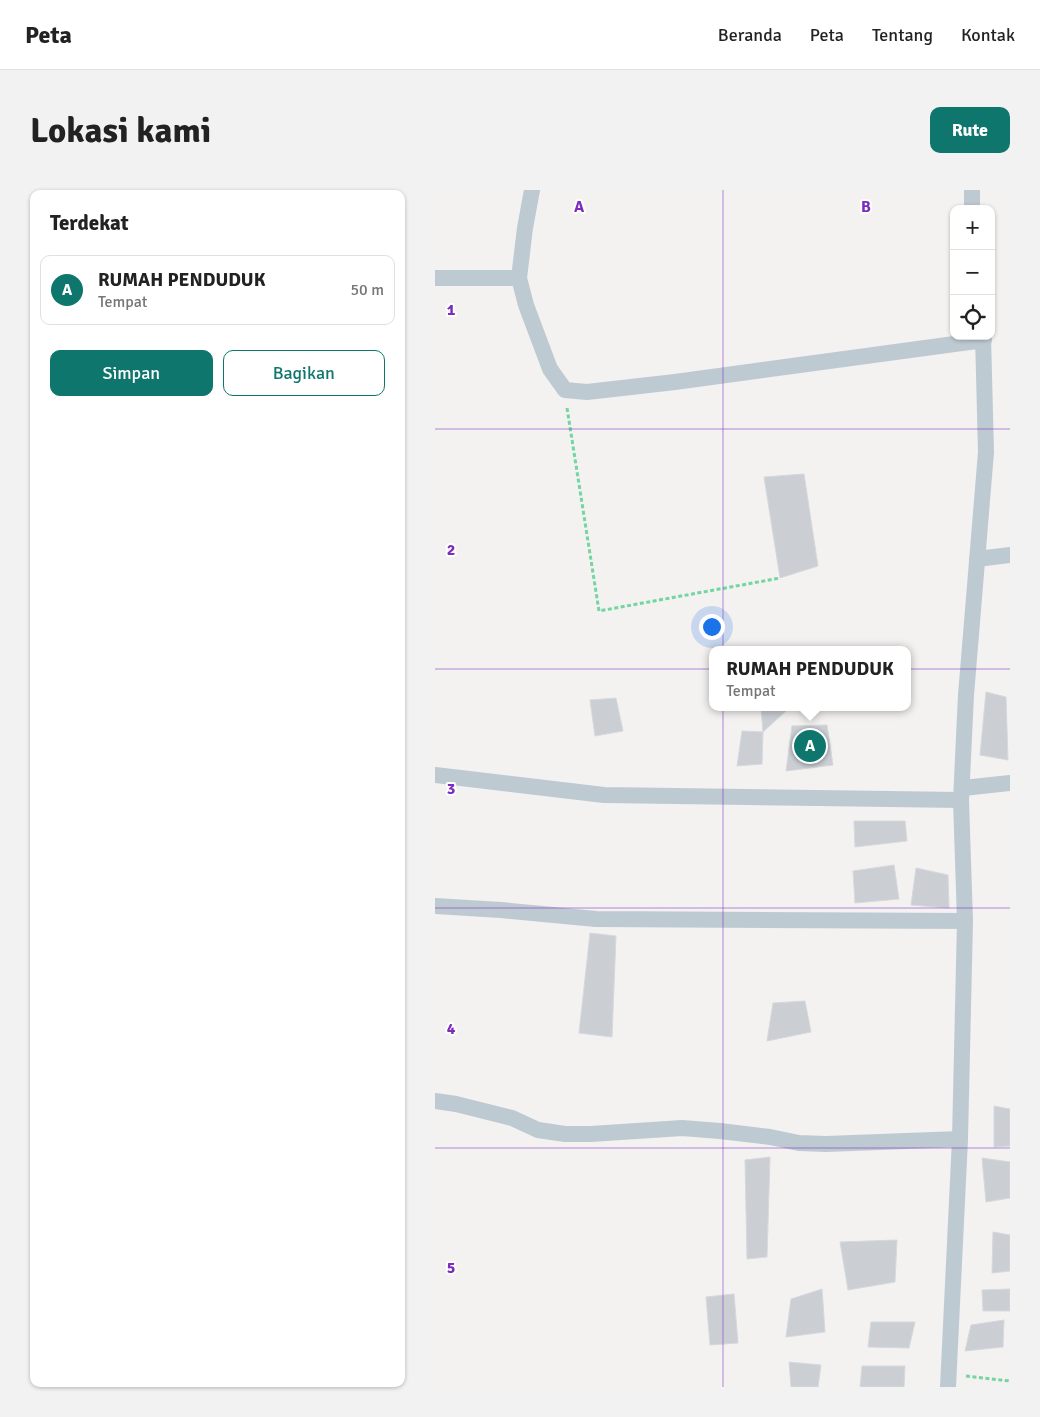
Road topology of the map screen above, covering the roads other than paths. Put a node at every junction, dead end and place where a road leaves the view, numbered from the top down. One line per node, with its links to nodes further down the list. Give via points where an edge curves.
1 (532, 190): 5 (street)
2 (972, 190): 3 (street)
3 (972, 205)
4 (435, 278): 5 (street)
5 (519, 278): 6 (street, via 551,369 565,390 587,392 675,382)
6 (970, 340)
7 (984, 340): 9 (street, via 986,452)
8 (1010, 555): 9 (street)
9 (977, 559): 12 (street)
10 (435, 776): 12 (street, via 604,794)
11 (1010, 783): 12 (street)
12 (962, 794): 14 (street)
13 (435, 906): 14 (street, via 596,919)
14 (965, 921): 16 (street)
15 (435, 1101): 16 (street, via 512,1118 538,1130 565,1134 682,1128 720,1130 799,1143)
16 (960, 1139): 17 (street)
17 (948, 1381)

